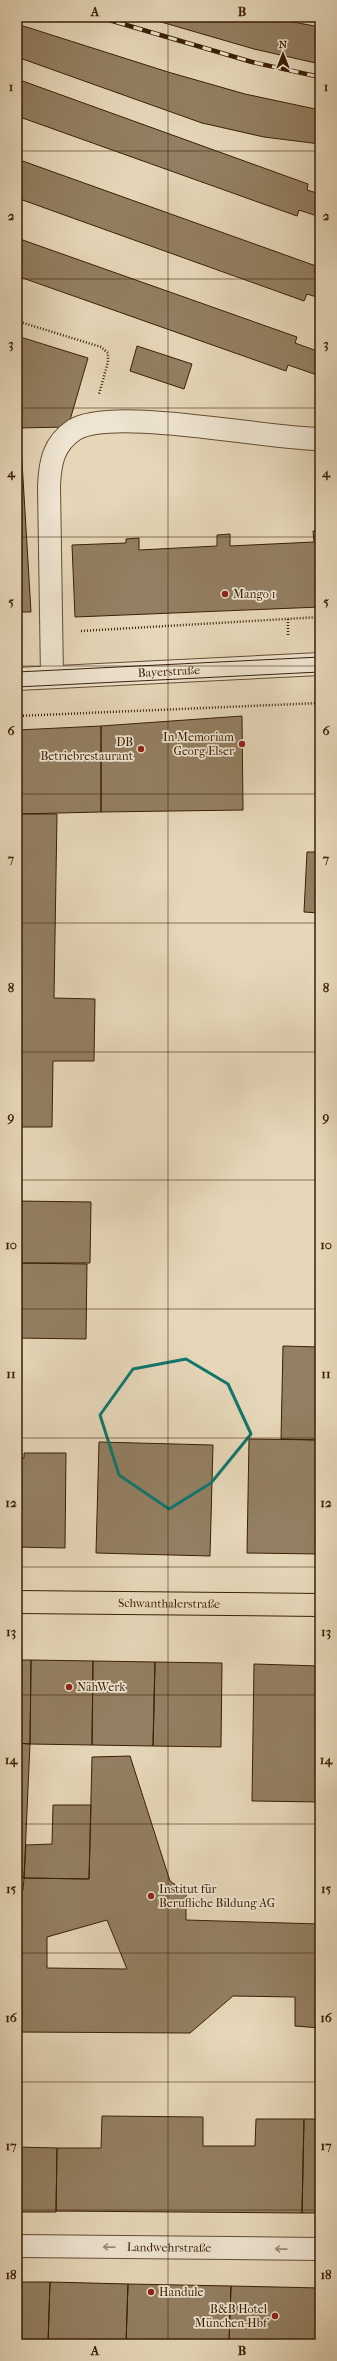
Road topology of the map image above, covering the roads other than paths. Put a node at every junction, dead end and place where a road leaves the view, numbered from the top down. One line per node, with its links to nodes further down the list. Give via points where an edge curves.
1 (320, 439): 3 (street, via 146,422 91,423 74,430 61,442 50,464)
2 (320, 664): 3 (street, Bayerstraße)
3 (52, 677): 4 (street, Bayerstraße)
4 (17, 679)
5 (17, 1602): 6 (main road, Schwanthalerstraße)
6 (320, 1605)
7 (17, 2246): 8 (street, Landwehrstraße, one-way to 7)
8 (320, 2249)

